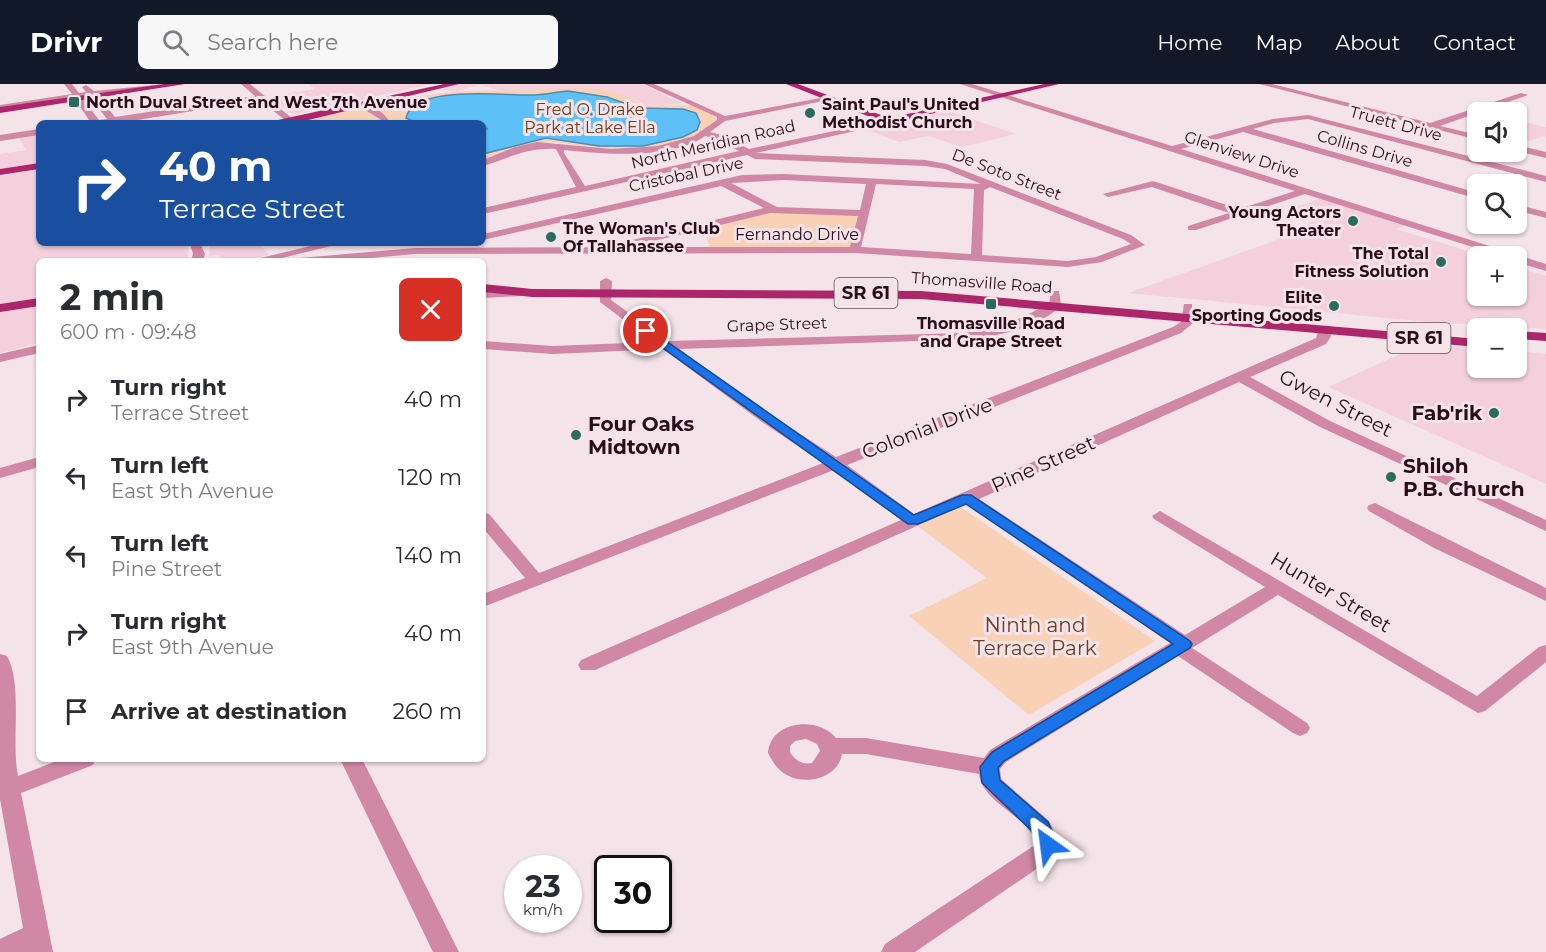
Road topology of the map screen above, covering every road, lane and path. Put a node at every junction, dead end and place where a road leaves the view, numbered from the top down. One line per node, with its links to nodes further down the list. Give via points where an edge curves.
1 (68, 84): 16 (street)
2 (84, 84): 13 (street)
3 (161, 84): 13 (street)
4 (181, 84): 13 (main road)
5 (245, 84): 17 (street)
6 (439, 84): 19 (main road)
7 (455, 84): 19 (main road)
8 (648, 84): 22 (street)
9 (790, 84): 18 (main road)
10 (964, 84): 15 (street, Glenview Drive)
11 (1055, 84): 15 (main road, North Meridian Road)
12 (1263, 84): 29 (street)
13 (92, 95): 16 (main road); 24 (street)
14 (1524, 95): 29 (street)
15 (1002, 96): 28 (main road, North Meridian Road); 36 (street, Glenview Drive)
16 (77, 97): 20 (main road); 23 (street)
17 (261, 97): 21 (street); 25 (street)
18 (828, 98): 22 (street); 28 (main road)
19 (361, 104): 21 (main road); 27 (street)
20 (0, 109)
21 (289, 119): 26 (main road)
22 (721, 119): 32 (street)
23 (94, 120)
24 (112, 120)
25 (126, 120)
26 (284, 120)
27 (385, 120)
28 (888, 121): 38 (street, North Meridian Road)
29 (1430, 126): 33 (street)
30 (1245, 129): 36 (street); 43 (street, Truett Drive, via 1308,117); 50 (street, Collins Drive)
31 (36, 132): 34 (street)
32 (706, 134): 35 (street, via 675,146 648,150 611,152); 38 (street)
33 (1467, 135)
34 (0, 138)
35 (560, 146): 40 (street, via 530,146); 47 (street, via 560,153)
36 (1172, 150): 49 (street, Glenview Drive)
37 (1527, 151): 39 (street)
38 (748, 153): 47 (street, North Meridian Road); 48 (street, De Soto Street, via 935,164)
39 (1546, 155)
40 (486, 162)
41 (36, 166): 42 (main road)
42 (0, 172)
43 (1546, 179)
44 (872, 181): 45 (street, Cristobal Drive, via 766,176); 46 (street, Cristobal Drive); 55 (street)
45 (721, 182): 52 (street); 59 (street, Cristobal Drive)
46 (979, 186): 48 (street, Cristobal Drive); 71 (street)
47 (582, 189): 53 (street, North Meridian Road)
48 (1006, 189): 60 (street, De Soto Street)
49 (1305, 192): 56 (street); 64 (street, Glenview Drive)
50 (1467, 193)
51 (1108, 194): 56 (street, via 1152,184)
52 (773, 209): 55 (street); 67 (street)
53 (486, 210)
54 (1527, 210): 57 (street)
55 (864, 213): 65 (street)
56 (1240, 213): 58 (street)
57 (1546, 215)
58 (1192, 228)
59 (486, 236)
60 (1140, 244): 71 (street, Fernando Drive, via 1132,250 1080,263)
61 (326, 246): 69 (street)
62 (336, 246): 68 (street)
63 (441, 246): 66 (street)
64 (1479, 246)
65 (855, 250): 67 (street, Fernando Drive); 71 (street, Fernando Drive)
66 (416, 251): 67 (street, Fernando Drive); 68 (street, Fernando Drive)
67 (601, 251)
68 (340, 257): 70 (street, Fernando Drive)
69 (272, 258)
70 (330, 258)
71 (976, 258)
72 (1527, 262): 73 (street)
73 (1546, 268)
74 (486, 280): 78 (main road, Thomasville Road / SR 61)
75 (803, 281): 77 (main road, Thomasville Road / SR 61)
76 (860, 281): 82 (main road, Thomasville Road / SR 61)
77 (759, 286): 78 (main road, Thomasville Road / SR 61); 82 (main road, Thomasville Road / SR 61)
78 (605, 287): 80 (main road, Thomasville Road / SR 61); 92 (street, via 604,299 608,303)
79 (486, 288): 80 (main road, Thomasville Road / SR 61)
80 (532, 293): 81 (street)
81 (486, 294)
82 (1055, 299): 85 (main road, Thomasville Road / SR 61); 92 (street, Grape Street, via 1040,315 965,337)
83 (36, 302): 84 (main road)
84 (0, 308)
85 (1188, 312): 86 (main road, Thomasville Road / SR 61); 87 (main road, Thomasville Road / SR 61); 99 (street, Colonial Drive, via 1188,323 1177,330)
86 (1345, 327): 87 (main road, Thomasville Road / SR 61); 90 (main road, Thomasville Road / SR 61)
87 (1324, 330): 97 (street, Pine Street, via 1321,341)
88 (1527, 336): 89 (main road)
89 (1546, 337)
90 (1467, 339)
91 (486, 345): 92 (street, Grape Street, via 553,350)
92 (665, 345): 99 (street)
93 (1527, 347): 94 (main road)
94 (1546, 348)
95 (36, 350): 96 (street)
96 (0, 358)
97 (1238, 376): 101 (street, Pine Street); 106 (street, Gwen Street, via 1325,424)
98 (36, 463): 100 (street)
99 (836, 464): 104 (street); 107 (street, Colonial Drive)
100 (0, 473)
101 (967, 498): 104 (street, Pine Street); 111 (street)
102 (1375, 508): 109 (street)
103 (1160, 516): 108 (street, Hunter Street)
104 (913, 521): 114 (street, Pine Street)
105 (486, 522): 107 (street)
106 (1546, 526)
107 (536, 580): 110 (street, Colonial Drive)
108 (1278, 587): 111 (street); 112 (street, Hunter Street, via 1478,706)
109 (1546, 595)
110 (486, 600)
111 (1182, 646): 115 (street); 119 (street, via 998,756)
112 (1546, 652)
113 (0, 661): 120 (street)
114 (588, 665)
115 (1300, 728)
116 (830, 746): 119 (street, via 866,746)
117 (77, 762): 120 (street)
118 (352, 762): 123 (street)
119 (989, 767): 124 (street, via 991,783 1041,828 1048,845)
120 (9, 789): 121 (street)
121 (38, 943): 122 (street)
122 (0, 951)
123 (446, 952)
124 (894, 952)

